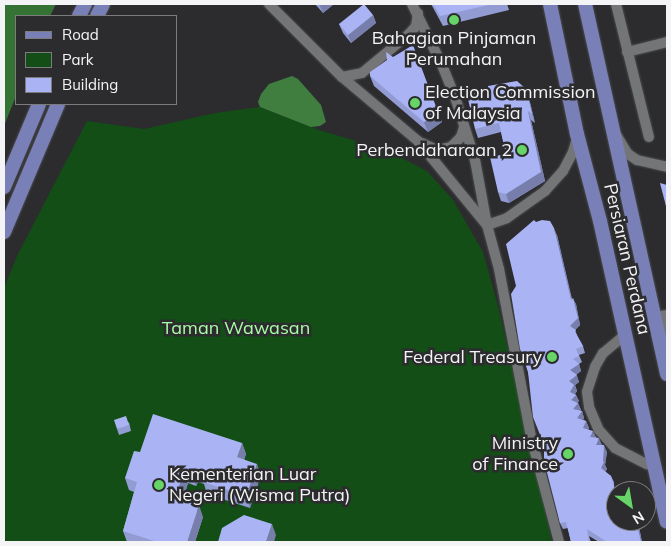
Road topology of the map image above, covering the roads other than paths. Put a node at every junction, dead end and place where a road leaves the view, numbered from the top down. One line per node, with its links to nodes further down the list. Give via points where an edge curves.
1 (269, 4): 8 (street)
2 (550, 4): 13 (main road, Persiaran Perdana)
3 (585, 4): 12 (main road, Persiaran Perdana)
4 (616, 4): 7 (street)
5 (415, 8): 8 (street, via 416,26 408,35 362,73); 11 (street, via 438,56)
6 (667, 42): 7 (street)
7 (628, 52): 14 (street)
8 (342, 77): 15 (street)
9 (39, 105): 17 (main road)
10 (58, 105): 19 (main road)
11 (464, 124): 15 (street, via 461,137 451,147 437,150); 18 (street, via 475,160)
12 (615, 130): 16 (street, via 632,157 646,164); 23 (main road, Persiaran Perdana)
13 (577, 134): 18 (street, via 563,171 545,192 507,218); 21 (main road, Persiaran Perdana)
14 (649, 137)
15 (418, 141): 18 (street)
16 (667, 167)
17 (4, 187)
18 (487, 225): 26 (street, via 499,269 531,437)
19 (4, 232)
20 (667, 315): 22 (street, via 661,316)
21 (626, 334): 24 (main road, Persiaran Perdana); 24 (street, via 603,353 595,366 587,392 589,407 599,430 615,448)
22 (667, 342)
23 (667, 374)
24 (655, 465): 25 (main road, Persiaran Perdana)
25 (667, 522)
26 (559, 542)

